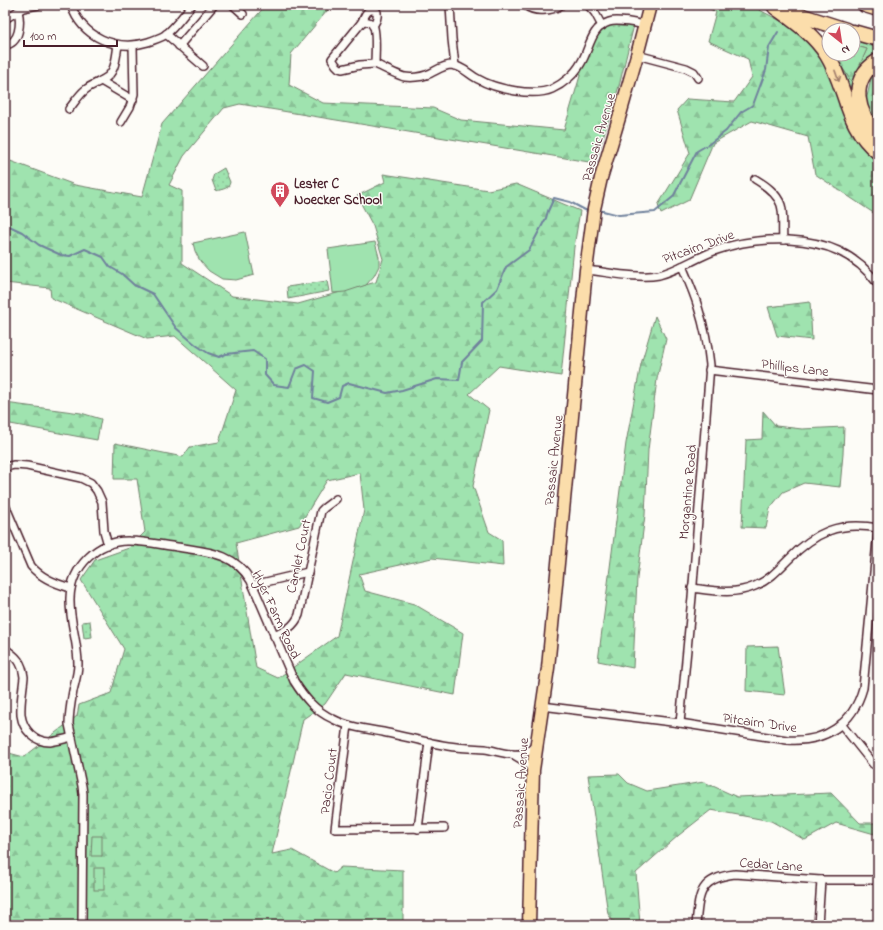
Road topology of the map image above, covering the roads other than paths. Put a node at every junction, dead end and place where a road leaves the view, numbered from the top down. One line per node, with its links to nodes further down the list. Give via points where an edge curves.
1 (38, 5): 14 (street)
2 (71, 5): 26 (street, via 82,25 89,31 105,41)
3 (192, 5): 22 (street)
4 (214, 5): 28 (street)
5 (233, 5): 15 (street)
6 (450, 5): 33 (street)
7 (525, 5): 8 (street, via 532,9 550,10)
8 (561, 5)
9 (588, 5): 21 (street)
10 (650, 5): 19 (main road, Passaic Avenue)
11 (865, 5): 13 (highway)
12 (773, 6): 18 (highway); 40 (highway, one-way to 40, via 801,26 823,48 832,64 854,122 863,138)
13 (878, 9)
14 (18, 11): 16 (street); 25 (street, via 19,30 12,42)
15 (243, 14)
16 (5, 19)
17 (362, 22): 20 (street, via 368,21); 20 (street, via 368,11 374,10 378,15); 31 (street, via 332,59 342,69)
18 (822, 22)
19 (645, 25): 21 (street, via 616,20); 29 (main road, Passaic Avenue)
20 (373, 26): 31 (street)
21 (602, 26): 33 (street, via 592,36 581,64 572,75 552,89 540,92 504,89 489,85)
22 (166, 34): 27 (street); 28 (street)
23 (861, 34): 24 (highway)
24 (878, 39)
25 (5, 45)
26 (118, 45): 27 (street); 35 (street, via 112,72)
27 (133, 46): 36 (street)
28 (179, 46): 32 (street)
29 (638, 55): 34 (street, via 686,68 694,72); 44 (main road, Passaic Avenue, via 601,178)
30 (878, 61): 39 (highway, via 865,72 858,92 863,113)
31 (374, 64): 33 (street, via 404,77 426,75 444,66)
32 (203, 66)
33 (455, 66)
34 (698, 78)
35 (101, 81): 36 (street); 37 (street, via 84,91)
36 (133, 100): 38 (street)
37 (69, 109)
38 (121, 122)
39 (878, 136)
40 (878, 152)
41 (755, 179): 42 (street, via 771,190 781,205)
42 (783, 240): 43 (street, Pitcairn Drive, via 736,244); 45 (street, Pitcairn Drive, via 814,242 835,249 862,266)
43 (682, 266): 44 (street, Pitcairn Drive, via 658,275 644,276); 46 (street, Morgantine Road, via 704,328)
44 (586, 270): 59 (main road, Passaic Avenue)
45 (878, 284)
46 (709, 370): 47 (street, Phillips Lane); 56 (street, Morgantine Road)
47 (878, 390)
48 (5, 467): 52 (street, via 27,466 81,478 91,483 102,502 104,531)
49 (336, 499): 53 (street, Camlet Court, via 321,511)
50 (5, 505): 55 (street, via 32,566 56,584)
51 (878, 529): 56 (street, via 851,526 825,532 802,546 769,578 747,589 723,592); 61 (street, Pitcairn Drive, via 863,688 855,708)
52 (108, 545): 54 (street, Hyer Farm Road, via 120,541 139,541 217,554 237,565); 55 (street, Hyer Farm Road, via 96,551 83,563)
53 (308, 572): 54 (street); 57 (street, Camlet Court, via 297,620 291,627)
54 (253, 586): 57 (street, Hyer Farm Road)
55 (71, 588): 63 (street, Hyer Farm Road, via 70,605 78,663 69,716)
56 (692, 588): 60 (street, Morgantine Road)
57 (274, 636): 62 (street, Hyer Farm Road, via 294,681 305,698 327,716)
58 (5, 649): 63 (street, via 20,662 23,671 21,713 27,730 42,741 50,742)
59 (542, 706): 60 (street, Pitcairn Drive); 65 (main road, Passaic Avenue)
60 (680, 723): 61 (street, Pitcairn Drive, via 796,741 824,736)
61 (841, 724): 67 (street)
62 (348, 725): 64 (street, Hyer Farm Road); 69 (street, Pacio Court, via 335,829)
63 (72, 737): 73 (street, Hyer Farm Road, via 82,786)
64 (429, 742): 66 (street, Hyer Farm Road); 69 (street)
65 (536, 744): 66 (street, Hyer Farm Road, via 524,753); 68 (main road, Passaic Avenue)
66 (512, 754): 68 (street, Hyer Farm Road)
67 (873, 764)
68 (533, 770): 74 (main road, Passaic Avenue)
69 (418, 828): 70 (street, Pacio Court)
70 (444, 828)
71 (821, 880): 72 (street, Cedar Lane); 75 (street, Cedar Lane, via 735,874 718,877 705,887 700,896); 76 (street)
72 (878, 880)
73 (82, 925)
74 (529, 925)
75 (696, 925)
76 (818, 925)

